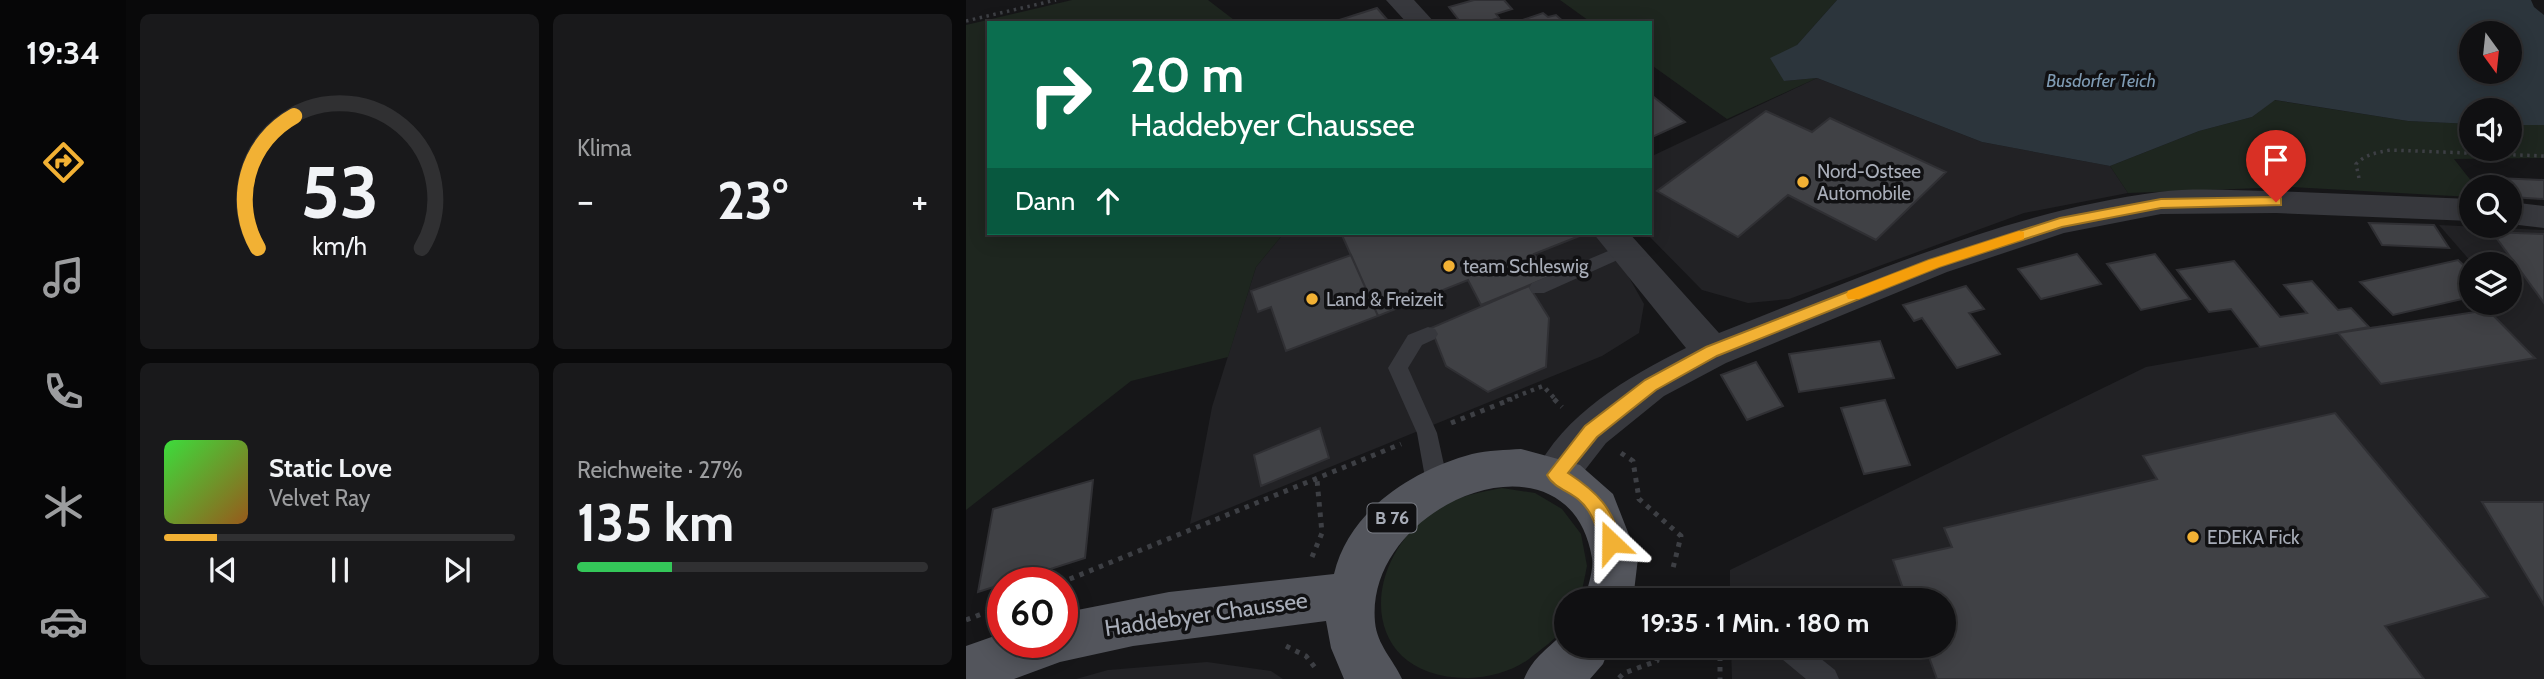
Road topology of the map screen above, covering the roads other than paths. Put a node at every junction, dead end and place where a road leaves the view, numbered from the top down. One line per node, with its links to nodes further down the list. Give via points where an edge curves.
1 (1399, 0): 2 (street)
2 (1420, 21)
3 (2459, 209): 9 (street, via 2161,203 2060,222 1934,263)
4 (2522, 215): 5 (street)
5 (2544, 217)
6 (1618, 241): 7 (lane); 9 (street)
7 (1538, 288)
8 (1428, 334): 11 (lane, via 1415,340 1398,368 1427,433)
9 (1712, 352): 10 (street, via 1650,385 1591,432)
10 (1556, 475): 11 (main road, B 76, via 1519,466 1478,469); 12 (main road, B 76, via 1586,495 1607,524 1615,561)
11 (1437, 483): 13 (main road, B 76, via 1406,503 1380,530 1361,560)
12 (1611, 588)
13 (1350, 595): 14 (main road, Haddebyer Chaussee, via 1196,611); 19 (main road, B 76, via 1350,633 1363,667)
14 (1078, 634)
15 (1003, 658): 18 (main road)
16 (1575, 658): 20 (main road)
17 (1801, 658): 21 (lane)
18 (966, 671)
19 (1376, 679)
20 (1550, 679)
21 (1826, 679)

